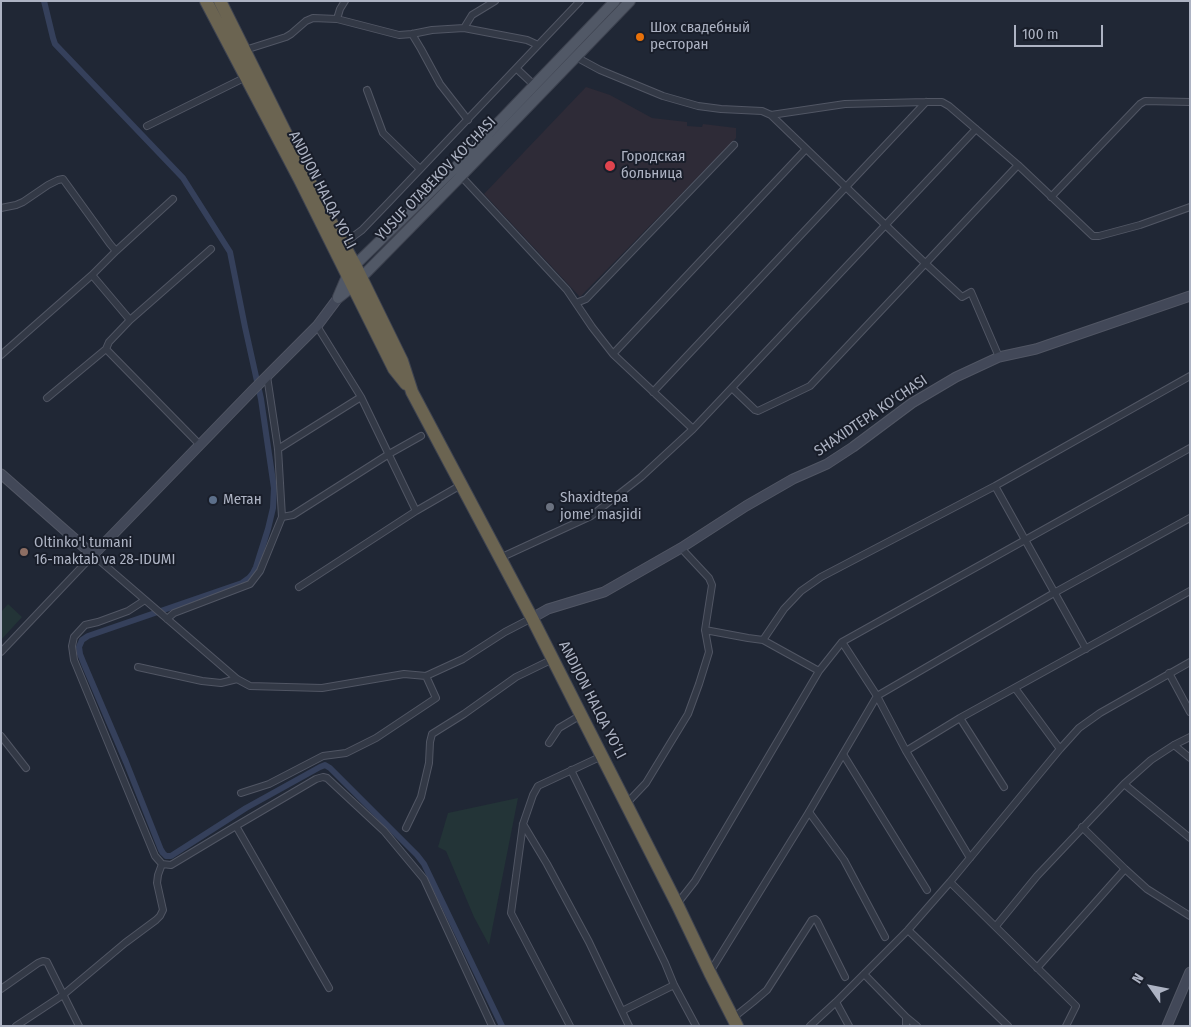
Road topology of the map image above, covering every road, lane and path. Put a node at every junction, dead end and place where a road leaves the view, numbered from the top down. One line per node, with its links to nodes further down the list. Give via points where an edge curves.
1 (206, 1): 15 (highway, ANDIJON HALQA YO‘LI)
2 (220, 1): 12 (highway, ANDIJON HALQA YO‘LI)
3 (345, 1): 8 (street)
4 (494, 1): 9 (street, via 472,15)
5 (580, 1): 11 (street)
6 (630, 1): 13 (main road, YUSUF OTABEKOV KO'CHASI)
7 (612, 2): 16 (main road, YUSUF OTABEKOV KO'CHASI)
8 (336, 19): 10 (street, via 391,34); 12 (street, via 309,19 286,37)
9 (464, 28): 10 (street); 11 (street, via 527,40)
10 (412, 34): 21 (street, via 440,84)
11 (538, 46): 14 (street)
12 (245, 50): 35 (highway, ANDIJON HALQA YO‘LI)
13 (576, 57): 20 (street, via 663,96 698,106 762,112); 28 (main road, YUSUF OTABEKOV KO'CHASI)
14 (517, 68): 16 (street); 21 (street)
15 (246, 76): 22 (street); 40 (highway, ANDIJON HALQA YO‘LI)
16 (534, 85): 40 (main road, YUSUF OTABEKOV KO'CHASI)
17 (367, 90): 27 (street, via 384,133)
18 (926, 102): 20 (street, via 845,104); 23 (street, via 946,104); 29 (street)
19 (1190, 102): 30 (street, via 1145,101 1140,104)
20 (771, 116): 25 (street)
21 (468, 120): 27 (street)
22 (147, 126)
23 (976, 128): 26 (street); 34 (street)
24 (734, 145): 43 (street, via 586,299)
25 (806, 149): 29 (street); 47 (street)
26 (1018, 165): 30 (street); 38 (street)
27 (420, 169): 35 (street, via 362,230)
28 (461, 176): 40 (main road, YUSUF OTABEKOV KO'CHASI); 43 (street)
29 (846, 187): 34 (street); 53 (street)
30 (1051, 197): 32 (street, via 1093,236 1140,225)
31 (173, 198): 37 (street)
32 (1190, 207)
33 (1, 208): 37 (street, via 16,205 63,179)
34 (886, 226): 38 (street); 52 (street)
35 (342, 244): 40 (highway, ANDIJON HALQA YO‘LI)
36 (211, 249): 44 (street)
37 (116, 251): 39 (street)
38 (926, 264): 49 (street, via 962,297 971,292); 52 (street, via 810,386 758,411)
39 (92, 275): 44 (street); 48 (street)
40 (354, 276): 41 (main road, YUSUF OTABEKOV KO'CHASI); 63 (highway, ANDIJON HALQA YO‘LI, via 402,361 412,392)
41 (338, 298): 45 (street)
42 (1189, 298): 49 (street, SHAXIDTEPA KO'CHASI, via 1036,349)
43 (576, 303): 47 (street)
44 (130, 320): 46 (street)
45 (317, 326): 51 (street); 54 (street)
46 (106, 349): 55 (street); 58 (street)
47 (613, 354): 53 (street)
48 (1, 355)
49 (999, 357): 69 (street, SHAXIDTEPA KO'CHASI, via 912,403 827,464 746,506)
50 (1190, 376): 64 (street)
51 (266, 378): 58 (street); 60 (street)
52 (732, 388): 56 (street)
53 (653, 392): 56 (street)
54 (360, 397): 60 (street); 61 (street)
55 (47, 398)
56 (693, 429): 71 (street, via 591,516)
57 (421, 436): 61 (street)
58 (200, 445): 70 (street)
59 (1190, 448): 68 (street)
60 (278, 449): 66 (street)
61 (388, 454): 65 (street); 66 (street, via 293,515)
62 (1, 474): 70 (street)
63 (461, 485): 65 (street); 71 (highway, ANDIJON HALQA YO‘LI)
64 (995, 486): 68 (street); 79 (street, via 822,577 801,591 784,609)
65 (416, 511): 72 (street)
66 (282, 517): 76 (street, via 260,571 250,584)
67 (1190, 518): 74 (street)
68 (1025, 539): 74 (street); 80 (street)
69 (682, 548): 77 (street, SHAXIDTEPA KO'CHASI, via 604,592); 78 (street, via 712,585)
70 (93, 555): 75 (street); 82 (street)
71 (500, 558): 77 (highway, ANDIJON HALQA YO‘LI)
72 (299, 587)
73 (1190, 591): 81 (street)
74 (1054, 593): 81 (street); 91 (street)
75 (147, 601): 76 (street); 117 (street, via 85,625 74,637 72,646 74,660 151,847)
76 (165, 618): 89 (street)
77 (532, 618): 83 (highway, ANDIJON HALQA YO‘LI); 88 (street, via 463,659)
78 (705, 630): 79 (street); 109 (street, via 709,652 688,714 646,783)
79 (763, 640): 86 (street)
80 (842, 642): 86 (street); 91 (street)
81 (1086, 649): 90 (street)
82 (1, 652)
83 (553, 659): 93 (highway, ANDIJON HALQA YO‘LI); 114 (street, via 516,677 432,734 421,797)
84 (1190, 662): 87 (street)
85 (138, 667): 89 (street, via 202,681 221,683)
86 (819, 671): 121 (street, via 696,881)
87 (1168, 673): 92 (street); 99 (street, via 1100,713 1079,728)
88 (426, 676): 89 (street, via 377,677 322,688 250,686); 108 (street, via 436,698 376,738 346,753 323,756 269,784)
89 (238, 679)
90 (1015, 688): 94 (street); 99 (street)
91 (877, 696): 100 (street); 101 (street)
92 (1190, 712)
93 (581, 714): 97 (street, via 559,728); 102 (highway, ANDIJON HALQA YO‘LI)
94 (960, 718): 100 (street); 107 (street)
95 (1, 736): 104 (street)
96 (1190, 737): 98 (street)
97 (548, 742)
98 (1174, 745): 103 (street); 106 (street)
99 (1060, 749): 116 (street)
100 (906, 750): 116 (street)
101 (844, 754): 110 (street); 120 (street)
102 (602, 756): 105 (street); 109 (highway, ANDIJON HALQA YO‘LI)
103 (1190, 758)
104 (26, 768)
105 (570, 770): 111 (street, via 538,786); 131 (street)
106 (1124, 784): 113 (street); 115 (street)
107 (1004, 787)
108 (241, 793)
109 (626, 804): 121 (highway, ANDIJON HALQA YO‘LI)
110 (809, 812): 125 (street, via 844,860); 128 (street)
111 (523, 824): 136 (street, via 584,933); 142 (street, via 511,912)
112 (236, 826): 117 (street, via 171,865); 132 (street); 141 (street, via 316,779 327,778 384,831 424,879)
113 (1082, 827): 118 (street); 123 (street)
114 (406, 828)
115 (1190, 838)
116 (970, 858): 119 (street)
117 (162, 864): 134 (street, via 157,883 163,910 160,916)
118 (1125, 869): 122 (street, via 1147,889); 126 (street)
119 (950, 882): 123 (street); 124 (street)
120 (927, 890)
121 (677, 904): 128 (highway, ANDIJON HALQA YO‘LI)
122 (1190, 916)
123 (996, 926): 126 (street)
124 (908, 930): 129 (street); 149 (street)
125 (885, 937)
126 (1037, 968): 150 (street, via 1076,1006)
127 (1190, 972): 151 (street)
128 (710, 973): 138 (highway, ANDIJON HALQA YO‘LI)
129 (864, 974): 135 (street); 137 (street)
130 (845, 977): 138 (street, via 817,921 812,920 767,990)
131 (674, 985): 136 (street); 144 (street)
132 (329, 988)
133 (1, 989): 134 (street, via 43,961)
134 (64, 995): 139 (street); 140 (street)
135 (836, 1002): 145 (street); 146 (street)
136 (622, 1011): 143 (street)
137 (906, 1017): 147 (street); 148 (street)
138 (735, 1022)
139 (16, 1026)
140 (79, 1026)
141 (492, 1026)
142 (570, 1026)
143 (629, 1026)
144 (696, 1026)
145 (810, 1026)
146 (849, 1026)
147 (906, 1026)
148 (917, 1026)
149 (1008, 1026)
150 (1066, 1026)
151 (1166, 1026)

